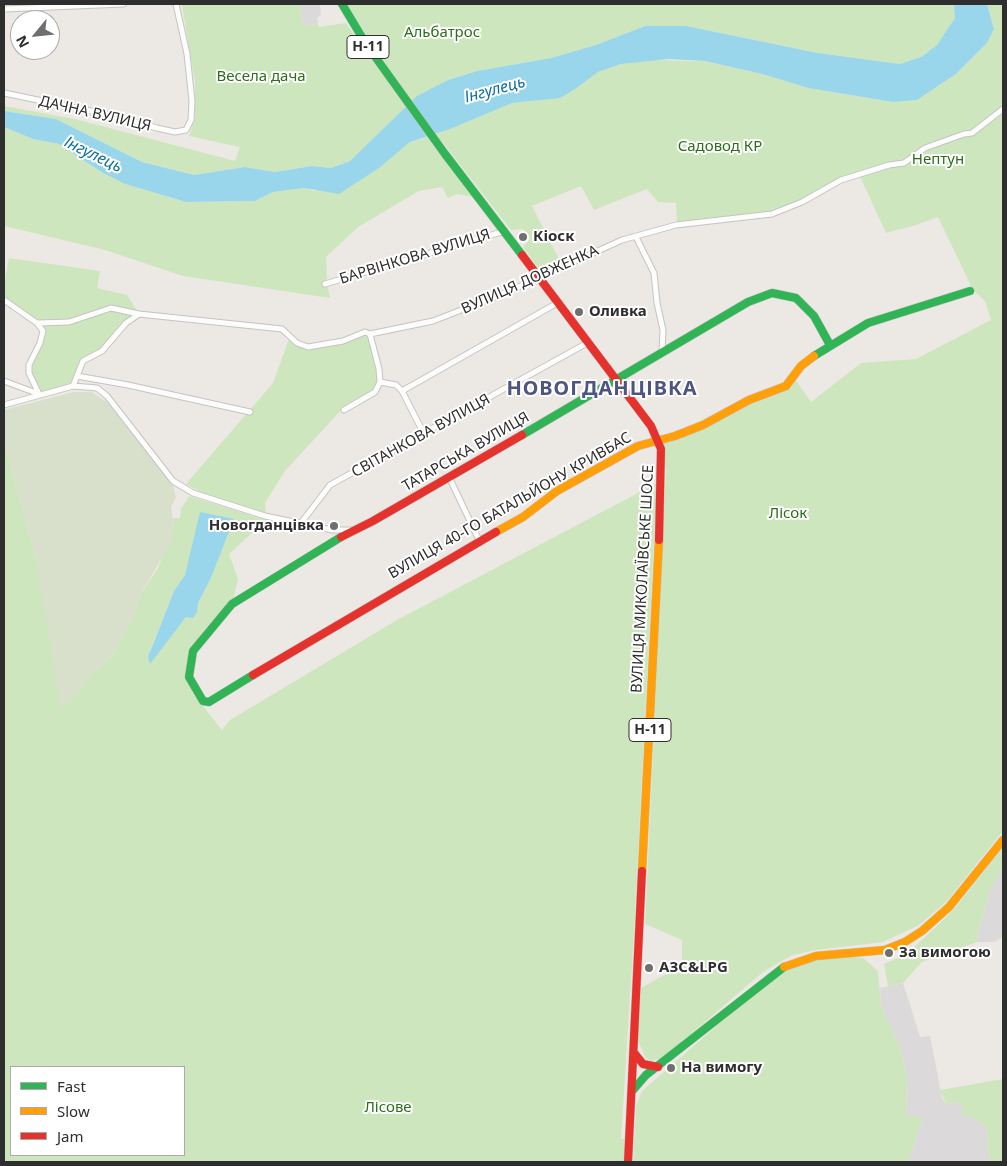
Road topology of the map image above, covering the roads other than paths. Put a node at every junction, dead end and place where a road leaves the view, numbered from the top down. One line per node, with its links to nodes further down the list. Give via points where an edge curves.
1 (123, 4): 4 (street)
2 (176, 4): 5 (street, ДАЧНА ВУЛИЦЯ, via 187,54 192,102 191,120 186,130 175,132)
3 (342, 4): 7 (main road, ВУЛИЦЯ МИКОЛАЇВСЬКЕ ШОСЕ / Н-11, via 398,89)
4 (4, 9)
5 (4, 93)
6 (1003, 108): 8 (street, ВУЛИЦЯ ДОВЖЕНКА, via 972,134 925,148 904,163 841,180 772,214 676,226)
7 (505, 230): 9 (main road, ВУЛИЦЯ МИКОЛАЇВСЬКЕ ШОСЕ / Н-11); 10 (street, БАРВІНКОВА ВУЛИЦЯ)
8 (636, 237): 9 (street, ВУЛИЦЯ ДОВЖЕНКА, via 609,245); 19 (street, via 654,273 656,303 663,330)
9 (541, 278): 13 (main road, ВУЛИЦЯ МИКОЛАЇВСЬКЕ ШОСЕ / Н-11); 16 (street, ВУЛИЦЯ ДОВЖЕНКА, via 433,321)
10 (325, 284)
11 (970, 291): 18 (main road, ВУЛИЦЯ 40-ГО БАТАЛЬЙОНУ КРИВБАС, via 868,323)
12 (4, 300): 15 (street)
13 (559, 302): 17 (main road, ВУЛИЦЯ МИКОЛАЇВСЬКЕ ШОСЕ / Н-11); 25 (street)
14 (139, 314): 15 (street, ВУЛИЦЯ ДОВЖЕНКА, via 111,308 69,322); 16 (street, ВУЛИЦЯ ДОВЖЕНКА, via 282,329 297,343 308,347 365,332); 20 (street, via 126,323 102,350 83,361)
15 (37, 323): 26 (street, via 43,335 29,373)
16 (370, 334): 23 (street)
17 (589, 342): 21 (main road, ВУЛИЦЯ МИКОЛАЇВСЬКЕ ШОСЕ / Н-11); 30 (street, СВІТАНКОВА ВУЛИЦЯ)
18 (830, 345): 19 (main road, ТАТАРСЬКА ВУЛИЦЯ, via 814,316 796,298 772,293 748,302); 31 (main road, ВУЛИЦЯ 40-ГО БАТАЛЬЙОНУ КРИВБАС, via 801,366 781,389 728,409 703,425)
19 (662, 353): 21 (main road, ТАТАРСЬКА ВУЛИЦЯ)
20 (77, 376): 24 (street); 29 (street)
21 (618, 380): 31 (main road, ВУЛИЦЯ МИКОЛАЇВСЬКЕ ШОСЕ / Н-11, via 643,413); 32 (main road, ТАТАРСЬКА ВУЛИЦЯ)
22 (4, 381): 26 (street)
23 (380, 382): 25 (street, via 396,385); 28 (street, via 375,392)
24 (73, 386): 26 (street); 33 (street, via 97,388 107,396 173,481 193,493 265,516)
25 (402, 391): 30 (street)
26 (39, 394): 27 (street)
27 (4, 405)
28 (344, 410)
29 (250, 412)
30 (424, 434): 33 (street, СВІТАНКОВА ВУЛИЦЯ, via 330,486)
31 (658, 441): 35 (main road, ВУЛИЦЯ 40-ГО БАТАЛЬЙОНУ КРИВБАС, via 638,446 557,491 523,517); 38 (main road, ВУЛИЦЯ МИКОЛАЇВСЬКЕ ШОСЕ / Н-11, via 662,472)
32 (449, 478): 34 (main road, ТАТАРСЬКА ВУЛИЦЯ); 35 (street)
33 (302, 523): 34 (street, via 332,530)
34 (352, 530): 36 (main road, ТАТАРСЬКА ВУЛИЦЯ, via 232,604 193,651)
35 (479, 540): 36 (main road, ВУЛИЦЯ 40-ГО БАТАЛЬЙОНУ КРИВБАС, via 209,702 203,701)
36 (189, 677)
37 (1003, 840): 39 (main road, via 949,907 922,931 885,950 816,956 781,968)
38 (635, 1053): 39 (main road, via 643,1064); 40 (main road, Н-11)
39 (658, 1067): 40 (main road, via 646,1075)
40 (633, 1091): 41 (main road, Н-11)
41 (628, 1162)

